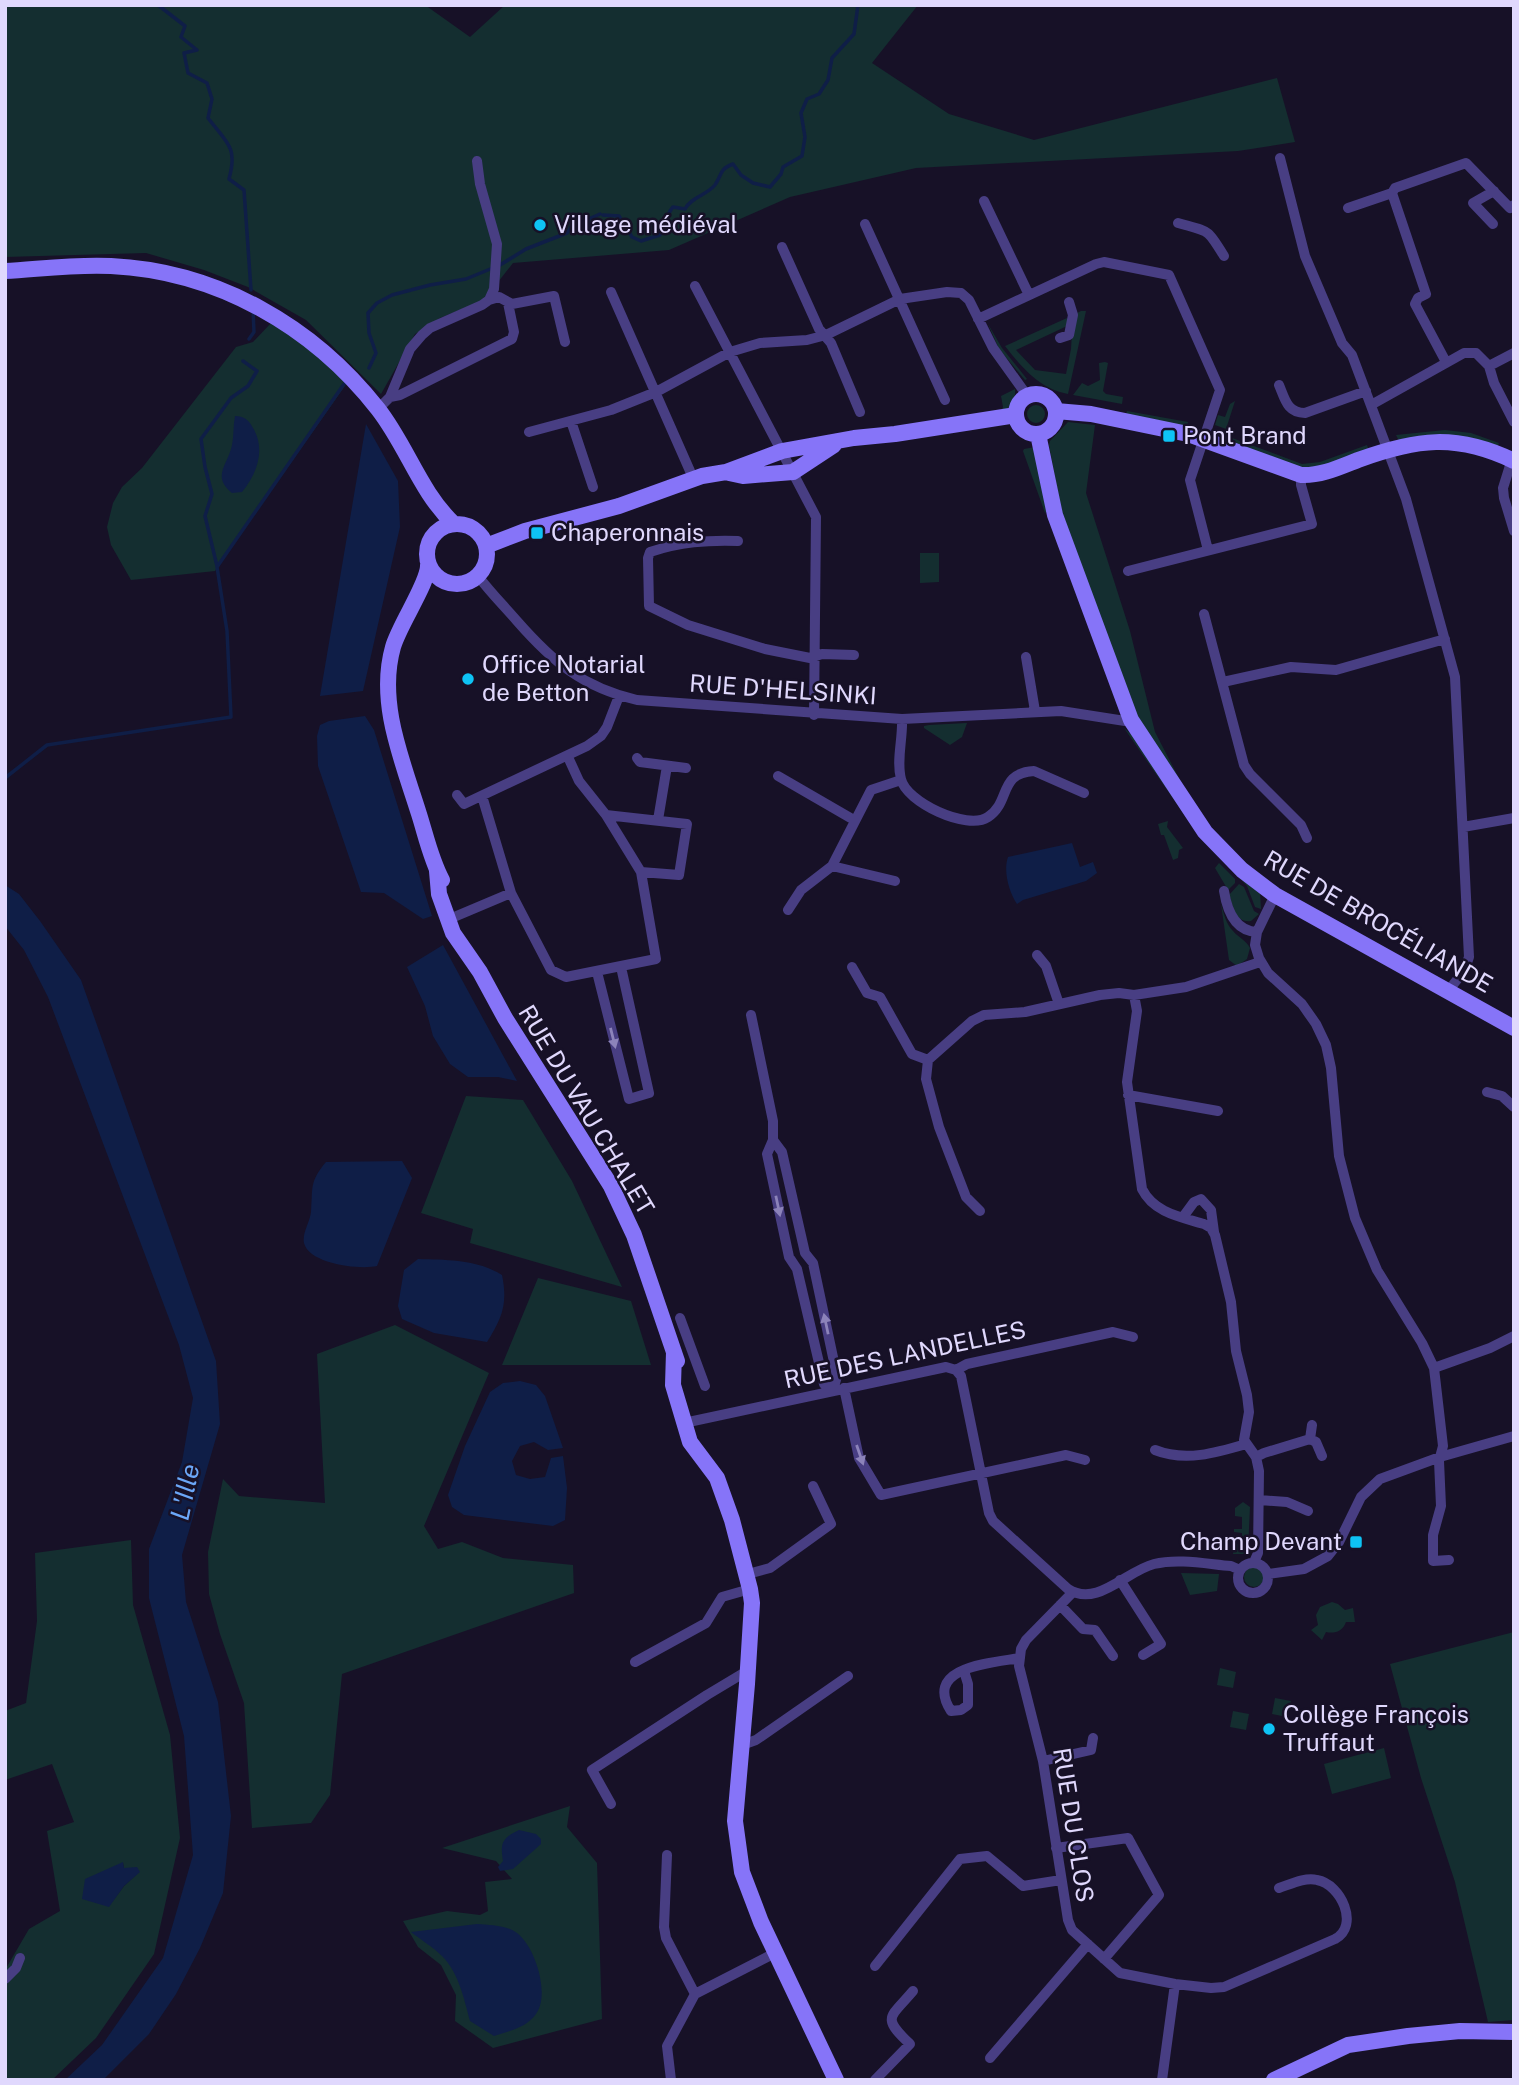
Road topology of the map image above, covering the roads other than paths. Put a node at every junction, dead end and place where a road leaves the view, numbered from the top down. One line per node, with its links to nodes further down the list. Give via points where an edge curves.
1 (1280, 158): 30 (street, via 1305,256)
2 (477, 161): 18 (street, via 496,234 494,289)
3 (1494, 191): 4 (street, via 1466,163 1395,188); 6 (street, via 1510,208); 10 (street, via 1472,203)
4 (1392, 193): 7 (street); 27 (street, via 1426,294 1415,304)
5 (984, 201): 16 (street)
6 (1514, 205)
7 (1349, 208)
8 (1178, 223): 12 (street, via 1212,235)
9 (865, 224): 17 (street)
10 (1493, 224)
11 (782, 247): 22 (street)
12 (1224, 256)
13 (5, 271): 36 (street, via 112,266 201,282 274,315 345,371)
14 (695, 286): 25 (street)
15 (611, 292): 31 (street)
16 (1029, 295): 21 (street); 44 (street, via 1104,262 1170,275 1220,390)
17 (900, 299): 21 (street, via 961,293); 22 (street); 34 (street)
18 (489, 300): 20 (street, via 499,297); 32 (street, via 422,335 410,349)
19 (1069, 302): 23 (street, via 1073,315 1069,335)
20 (508, 303): 24 (street, via 554,296); 32 (street, via 512,340)
21 (978, 318): 33 (street, via 996,353)
22 (825, 335): 25 (street, via 760,343); 38 (street)
23 (1060, 338)
24 (565, 342)
25 (730, 352): 31 (street); 47 (street)
26 (1514, 353): 28 (street)
27 (1446, 362): 28 (street, via 1476,353); 35 (street)
28 (1489, 366): 41 (street)
29 (1279, 385): 30 (street, via 1296,413)
30 (1366, 391): 35 (street)
31 (656, 392): 40 (street); 49 (street)
32 (390, 397): 36 (street)
33 (1028, 397): 37 (street, via 1044,396); 39 (street, via 1021,401)
34 (944, 400)
35 (1371, 405): 46 (street)
36 (378, 409): 54 (street)
37 (1056, 411): 43 (street, via 1050,429); 44 (street)
38 (860, 412)
39 (1016, 415): 43 (street, via 1023,429); 45 (street)
40 (571, 421): 42 (street); 53 (street)
41 (1514, 422)
42 (529, 432)
43 (1038, 434): 76 (street, RUE DE BROCÉLIANDE, via 1055,515)
44 (1203, 438): 52 (street); 60 (street, via 1190,480)
45 (840, 442): 47 (street); 51 (street)
46 (1387, 450): 48 (street, via 1448,441); 52 (street, via 1325,472); 67 (street, via 1406,499)
47 (782, 451): 50 (street); 51 (street)
48 (1513, 459): 57 (street, via 1503,488)
49 (690, 471)
50 (726, 472): 51 (street, via 743,476); 59 (street)
51 (793, 472): 69 (street, via 816,517)
52 (1301, 475): 60 (street, via 1312,524)
53 (593, 487)
54 (430, 497): 55 (street); 56 (street)
55 (454, 524): 56 (street); 59 (street, via 474,529)
56 (436, 531): 61 (street, via 427,547)
57 (1514, 531)
58 (738, 541): 69 (street, via 698,540 650,552 649,606 688,625 765,649)
59 (486, 546): 63 (street, via 487,557)
60 (1208, 550): 62 (street)
61 (428, 565): 64 (street); 65 (street, RUE DU VAU CHALET)
62 (1128, 571)
63 (478, 576): 64 (street, via 468,582); 72 (street, RUE D'HELSINKI, via 560,666)
64 (444, 582): 65 (street)
65 (414, 600): 99 (street, RUE DU VAU CHALET, via 392,649 389,704 437,871 439,894)
66 (1204, 614): 71 (street)
67 (1445, 639): 71 (street, via 1336,670 1291,667); 90 (street, via 1455,677)
68 (854, 654): 69 (street)
69 (816, 656): 74 (street)
70 (1026, 657): 73 (street)
71 (1223, 682): 91 (street, via 1244,765 1301,824)
72 (619, 695): 74 (street, RUE D'HELSINKI); 77 (street, via 604,732)
73 (1035, 711): 75 (street, RUE D'HELSINKI); 76 (street, RUE D'HELSINKI)
74 (814, 715): 75 (street, RUE D'HELSINKI)
75 (902, 719): 82 (street)
76 (1131, 720): 97 (street, RUE DE BROCÉLIANDE, via 1205,832)
77 (568, 757): 85 (street); 86 (street, via 579,781)
78 (637, 758): 79 (street)
79 (667, 766): 80 (street); 88 (street)
80 (686, 768)
81 (778, 776): 89 (street)
82 (901, 780): 83 (street, via 916,800 969,822 990,816 1010,779 1026,771); 89 (street, via 871,790)
83 (1084, 793)
84 (457, 795): 85 (street, via 464,804)
85 (482, 796): 96 (street)
86 (606, 815): 88 (street); 93 (street)
87 (1514, 818): 90 (street)
88 (658, 820): 93 (street, via 687,824 679,875)
89 (854, 820): 92 (street)
90 (1462, 827): 106 (street, via 1469,957)
91 (1307, 838)
92 (832, 866): 94 (street); 98 (street, via 801,890)
93 (641, 872): 103 (street, via 656,958)
94 (895, 881)
95 (1224, 891): 100 (street, via 1238,926)
96 (511, 893): 99 (street); 105 (street, via 551,970 566,977)
97 (1275, 895): 100 (street); 106 (street, RUE DE BROCÉLIANDE)
98 (788, 910)
99 (452, 918): 126 (street, RUE DU VAU CHALET, via 453,933 611,1186 634,1235)
100 (1257, 932): 102 (street)
101 (1037, 955): 108 (street, via 1046,966)
102 (1260, 962): 107 (street, via 1206,982); 127 (street, via 1301,1004 1326,1045 1339,1156 1353,1211 1377,1270)
103 (621, 967): 105 (street); 105 (street, one-way to 103, via 629,1099 649,1093)
104 (852, 967): 111 (street, via 867,993 880,997 912,1054)
105 (597, 972)
106 (1448, 991): 110 (street, RUE DE BROCÉLIANDE)
107 (1134, 995): 108 (street, via 1100,995); 113 (street, via 1137,1011)
108 (1059, 1004): 111 (street, via 978,1017)
109 (751, 1015): 116 (street)
110 (1514, 1028)
111 (928, 1060): 117 (street, via 926,1079 939,1127 965,1198)
112 (1487, 1092): 114 (street, via 1502,1096)
113 (1128, 1095): 115 (street); 118 (street, via 1142,1189 1156,1208)
114 (1514, 1107)
115 (1218, 1111)
116 (773, 1140): 120 (street, via 782,1152 805,1253); 121 (street, one-way to 121, via 767,1154 789,1257)
117 (980, 1212)
118 (1183, 1217): 119 (street); 119 (street, via 1201,1199 1211,1210)
119 (1214, 1232): 136 (street, via 1247,1395)
120 (813, 1264): 121 (street); 131 (street, one-way to 120, via 837,1376)
121 (797, 1269): 131 (street, via 824,1384)
122 (680, 1318): 125 (street)
123 (1514, 1336): 127 (street)
124 (1133, 1337): 128 (street, RUE DES LANDELLES, via 1112,1332 967,1363)
125 (690, 1345): 126 (street); 129 (street)
126 (674, 1352): 132 (street, RUE DU VAU CHALET, via 673,1385)
127 (1434, 1368): 140 (street, via 1443,1446)
128 (956, 1370): 130 (street, RUE DES LANDELLES, via 946,1367); 142 (street)
129 (705, 1386)
130 (845, 1388): 131 (street, RUE DES LANDELLES); 142 (street, one-way to 142, via 859,1458 881,1495)
131 (832, 1391): 132 (street, RUE DES LANDELLES)
132 (690, 1422): 151 (street, RUE DU VAU CHALET, via 690,1442 722,1490)
133 (1312, 1425): 135 (street)
134 (1514, 1436): 140 (street)
135 (1310, 1439): 138 (street); 139 (street)
136 (1246, 1444): 137 (street, via 1186,1457); 139 (street)
137 (1155, 1450)
138 (1322, 1456)
139 (1256, 1457): 144 (street)
140 (1440, 1457): 146 (street, via 1441,1506 1433,1535 1433,1561); 149 (street, via 1384,1477 1368,1488 1339,1542 1317,1564)
141 (1085, 1460): 142 (street, via 1066,1455)
142 (981, 1475): 152 (street, via 993,1521)
143 (813, 1486): 151 (street, via 831,1524)
144 (1260, 1500): 145 (street, via 1287,1502); 147 (street)
145 (1308, 1511)
146 (1449, 1560)
147 (1254, 1562): 148 (street); 149 (street)
148 (1240, 1570): 149 (street, via 1240,1586 1254,1594 1267,1585); 150 (street, via 1164,1562)
149 (1268, 1574)
150 (1120, 1580): 152 (street, via 1100,1592); 154 (street, via 1161,1644)
151 (749, 1581): 157 (street, via 722,1597 706,1623); 158 (street, RUE DU VAU CHALET)
152 (1073, 1592): 153 (street)
153 (1060, 1605): 155 (street, via 1083,1629 1095,1630); 156 (street, via 1026,1640)
154 (1143, 1655)
155 (1113, 1656)
156 (1020, 1658): 159 (street); 163 (street, RUE DU CLOS)
157 (635, 1662)
158 (747, 1671): 162 (street, RUE DU VAU CHALET); 164 (street, via 592,1770)
159 (964, 1671)
160 (848, 1676): 162 (street)
161 (1093, 1738): 163 (street, via 1091,1750)
162 (742, 1745): 170 (street, RUE DU VAU CHALET, via 738,1848 747,1887)
163 (1043, 1761): 165 (street, RUE DU CLOS)
164 (611, 1804)
165 (1056, 1848): 167 (street, RUE DU CLOS); 172 (street, via 1128,1838 1159,1895)
166 (667, 1855): 177 (street, via 666,1938)
167 (1061, 1880): 169 (street, RUE DU CLOS, via 1072,1930); 173 (street, via 1023,1886 987,1856 960,1859)
168 (1279, 1888): 175 (street, RUE DU CLOS, via 1308,1879 1329,1884 1341,1898 1347,1923 1344,1933 1221,1988)
169 (1088, 1944): 172 (street, RUE DU CLOS); 179 (street)
170 (775, 1953): 177 (street); 181 (street, RUE DU VAU CHALET)
171 (20, 1958): 174 (street)
172 (1104, 1959): 175 (street, RUE DU CLOS, via 1120,1973)
173 (874, 1966)
174 (5, 1979)
175 (1175, 1984): 183 (street)
176 (913, 1991): 182 (street, via 890,2022 910,2044)
177 (695, 1994): 180 (street, via 667,2046)
178 (1514, 2032): 184 (street, via 1460,2031 1348,2045)
179 (990, 2058)
180 (671, 2080)
181 (836, 2080)
182 (875, 2080)
183 (1161, 2080)
184 (1274, 2080)

